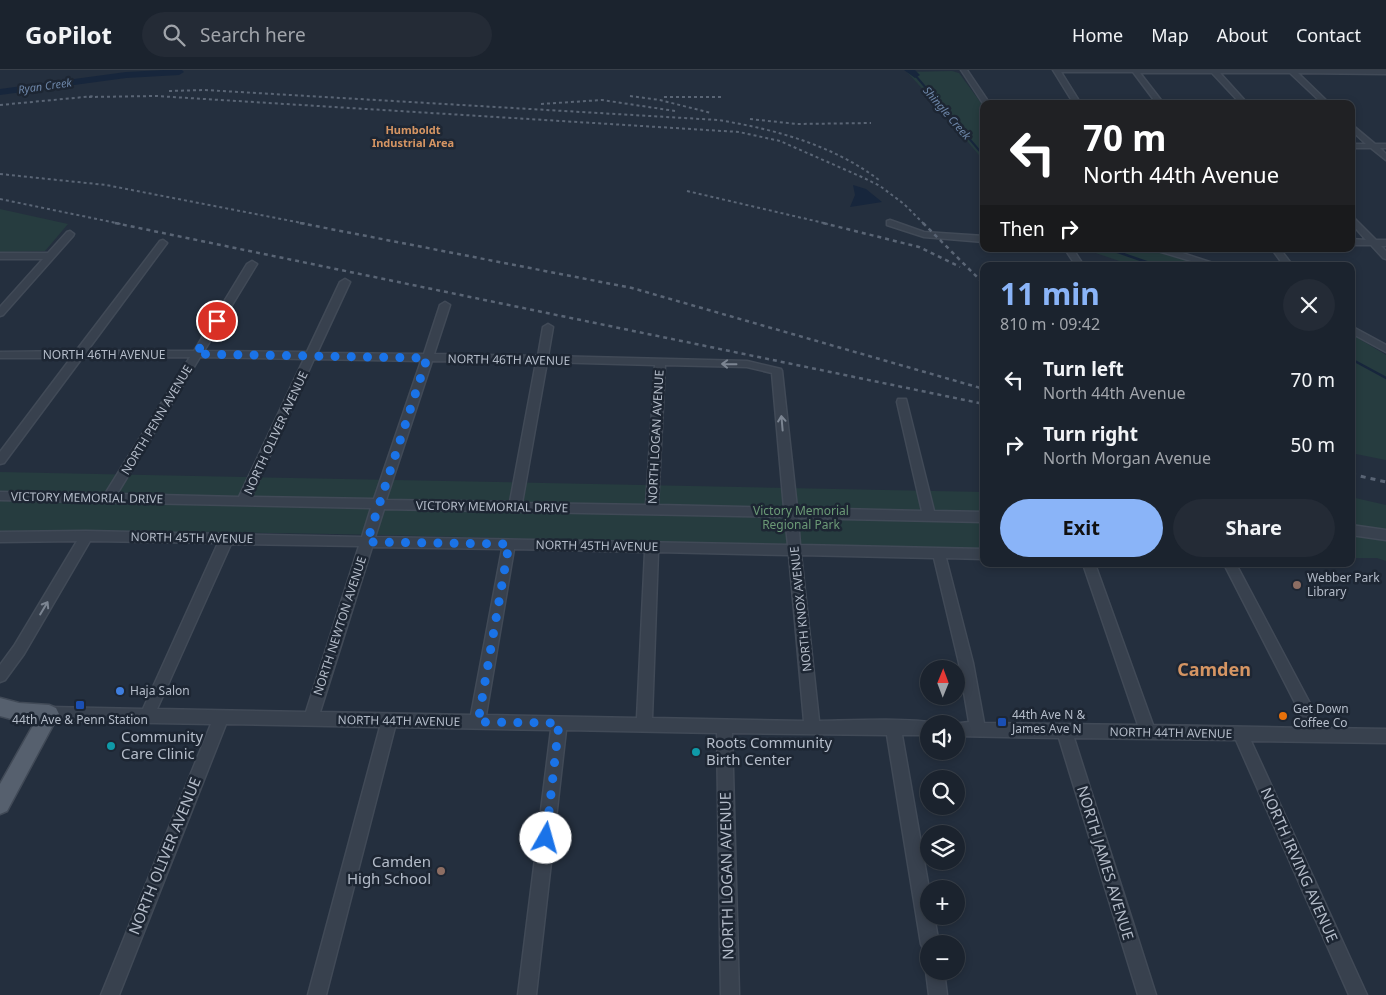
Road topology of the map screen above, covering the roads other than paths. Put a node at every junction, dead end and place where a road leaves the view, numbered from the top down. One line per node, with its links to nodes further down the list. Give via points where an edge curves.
1 (964, 70): 10 (street)
2 (1056, 70): 11 (street)
3 (1060, 70): 4 (street)
4 (1136, 70): 5 (street); 12 (street)
5 (1214, 71): 6 (street); 13 (street)
6 (1291, 71): 7 (street); 14 (street)
7 (1373, 72): 8 (street); 9 (street)
8 (1386, 72)
9 (1381, 79)
10 (984, 100)
11 (1075, 100)
12 (1158, 100)
13 (1241, 100)
14 (1323, 100)
15 (1355, 130): 17 (street)
16 (1355, 146): 17 (street)
17 (1372, 146): 18 (street); 19 (street)
18 (1386, 146)
19 (1386, 158)
20 (1355, 222): 26 (street)
21 (890, 223): 23 (street, via 945,238)
22 (70, 234): 31 (street)
23 (980, 239)
24 (1355, 242): 26 (street)
25 (163, 243): 44 (street)
26 (1374, 243): 27 (street); 32 (street)
27 (1386, 243)
28 (1171, 252): 33 (street)
29 (1278, 252): 34 (street)
30 (0, 256): 31 (street)
31 (50, 256): 38 (street)
32 (1386, 256)
33 (1204, 262)
34 (1287, 262)
35 (252, 264): 42 (street, NORTH PENN AVENUE)
36 (345, 282): 45 (street, NORTH OLIVER AVENUE)
37 (445, 305): 46 (street, NORTH NEWTON AVENUE)
38 (0, 313)
39 (548, 327): 47 (street)
40 (1355, 331): 41 (street)
41 (1386, 349)
42 (196, 354): 44 (street, NORTH 46TH AVENUE); 45 (street, NORTH 46TH AVENUE); 53 (street, NORTH PENN AVENUE)
43 (0, 355): 44 (street, NORTH 46TH AVENUE)
44 (80, 355): 51 (street)
45 (312, 356): 46 (street, NORTH 46TH AVENUE); 54 (street, NORTH OLIVER AVENUE)
46 (427, 358): 47 (street, NORTH 46TH AVENUE); 55 (street, NORTH NEWTON AVENUE)
47 (542, 361): 48 (street, NORTH 46TH AVENUE); 56 (street)
48 (660, 363): 49 (street, NORTH 46TH AVENUE, one-way to 48, via 747,364); 57 (street, NORTH LOGAN AVENUE)
49 (777, 371): 58 (street, NORTH KNOX AVENUE, one-way to 49)
50 (902, 402): 59 (street)
51 (0, 460)
52 (0, 496): 53 (street, VICTORY MEMORIAL DRIVE)
53 (108, 499): 54 (street, VICTORY MEMORIAL DRIVE)
54 (243, 501): 55 (street, VICTORY MEMORIAL DRIVE)
55 (379, 504): 56 (street, VICTORY MEMORIAL DRIVE); 66 (street, NORTH NEWTON AVENUE)
56 (515, 507): 57 (street, VICTORY MEMORIAL DRIVE)
57 (652, 510): 58 (street, VICTORY MEMORIAL DRIVE)
58 (790, 513): 59 (street, VICTORY MEMORIAL DRIVE); 69 (street, NORTH KNOX AVENUE)
59 (928, 516): 60 (street, VICTORY MEMORIAL DRIVE)
60 (980, 517)
61 (1355, 531): 62 (street)
62 (1386, 535)
63 (86, 536): 64 (street, NORTH 45TH AVENUE); 65 (street, NORTH 45TH AVENUE); 74 (street, one-way to 63, via 19,650)
64 (0, 537)
65 (227, 538): 66 (street, NORTH 45TH AVENUE); 78 (street)
66 (367, 542): 67 (street, NORTH 45TH AVENUE); 80 (street, NORTH NEWTON AVENUE)
67 (509, 544): 68 (street, NORTH 45TH AVENUE); 82 (street)
68 (652, 547): 69 (street, NORTH 45TH AVENUE); 84 (street)
69 (796, 550): 70 (street, NORTH 45TH AVENUE); 87 (street, NORTH KNOX AVENUE)
70 (939, 554): 71 (street, NORTH 45TH AVENUE); 90 (street, via 966,663)
71 (980, 554)
72 (1090, 567): 92 (street)
73 (1232, 567): 94 (street)
74 (0, 676)
75 (0, 707): 76 (main road)
76 (9, 714): 77 (main road)
77 (48, 714): 78 (street, NORTH 44TH AVENUE); 96 (main road)
78 (147, 716): 79 (street, NORTH 44TH AVENUE)
79 (221, 718): 80 (street, NORTH 44TH AVENUE); 99 (street, NORTH OLIVER AVENUE)
80 (311, 719): 81 (street, NORTH 44TH AVENUE)
81 (389, 720): 82 (street, NORTH 44TH AVENUE); 100 (street)
82 (478, 722): 83 (street, NORTH 44TH AVENUE)
83 (559, 723): 84 (street, NORTH 44TH AVENUE); 101 (street)
84 (644, 725): 85 (street, NORTH 44TH AVENUE)
85 (724, 726): 87 (street, NORTH 44TH AVENUE); 102 (street, NORTH LOGAN AVENUE)
86 (894, 727): 87 (street, NORTH 44TH AVENUE); 88 (street, NORTH 44TH AVENUE); 97 (street)
87 (812, 728)
88 (920, 728)
89 (965, 728): 90 (street, NORTH 44TH AVENUE)
90 (978, 729): 91 (street, NORTH 44TH AVENUE)
91 (1064, 730): 92 (street, NORTH 44TH AVENUE); 104 (street, NORTH JAMES AVENUE)
92 (1148, 732): 93 (street, NORTH 44TH AVENUE)
93 (1241, 735): 94 (street, NORTH 44TH AVENUE); 105 (street, NORTH IRVING AVENUE)
94 (1319, 735): 95 (street, NORTH 44TH AVENUE)
95 (1386, 736)
96 (0, 804)
97 (929, 935)
98 (936, 980): 103 (street)
99 (110, 995)
100 (317, 995)
101 (527, 995)
102 (730, 995)
103 (938, 995)
104 (1147, 995)
105 (1358, 995)

